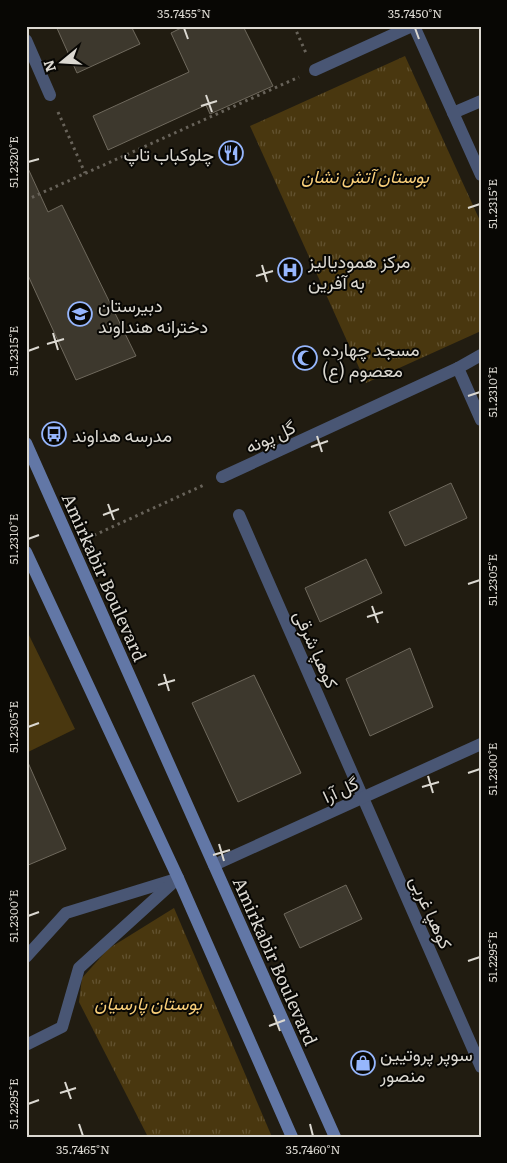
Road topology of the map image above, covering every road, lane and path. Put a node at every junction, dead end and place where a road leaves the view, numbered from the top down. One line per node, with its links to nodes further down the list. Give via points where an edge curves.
1 (294, 26): 4 (path)
2 (413, 26): 4 (street); 7 (street)
3 (26, 40): 5 (street)
4 (315, 70): 8 (path)
5 (50, 95): 8 (path)
6 (481, 101): 7 (street)
7 (453, 114): 9 (street)
8 (85, 173): 10 (path)
9 (481, 175)
10 (26, 200)
11 (481, 355): 12 (street, گل پونه)
12 (458, 368): 13 (street); 15 (street, گل پونه)
13 (481, 420)
14 (26, 443): 17 (main road, Amirkabir Boulevard)
15 (222, 477): 17 (path)
16 (239, 515): 20 (street, کوهپا شرقی)
17 (72, 545): 21 (main road, Amirkabir Boulevard)
18 (26, 552): 22 (main road)
19 (481, 744): 20 (street, گل آرا)
20 (363, 798): 21 (street, گل آرا); 25 (street, کوهپا غربی)
21 (214, 866): 27 (main road, Amirkabir Boulevard)
22 (178, 878): 23 (street, via 66,913); 24 (street, via 79,968 62,1027); 26 (main road)
23 (26, 957)
24 (26, 1045)
25 (481, 1068)
26 (292, 1137)
27 (335, 1137)

